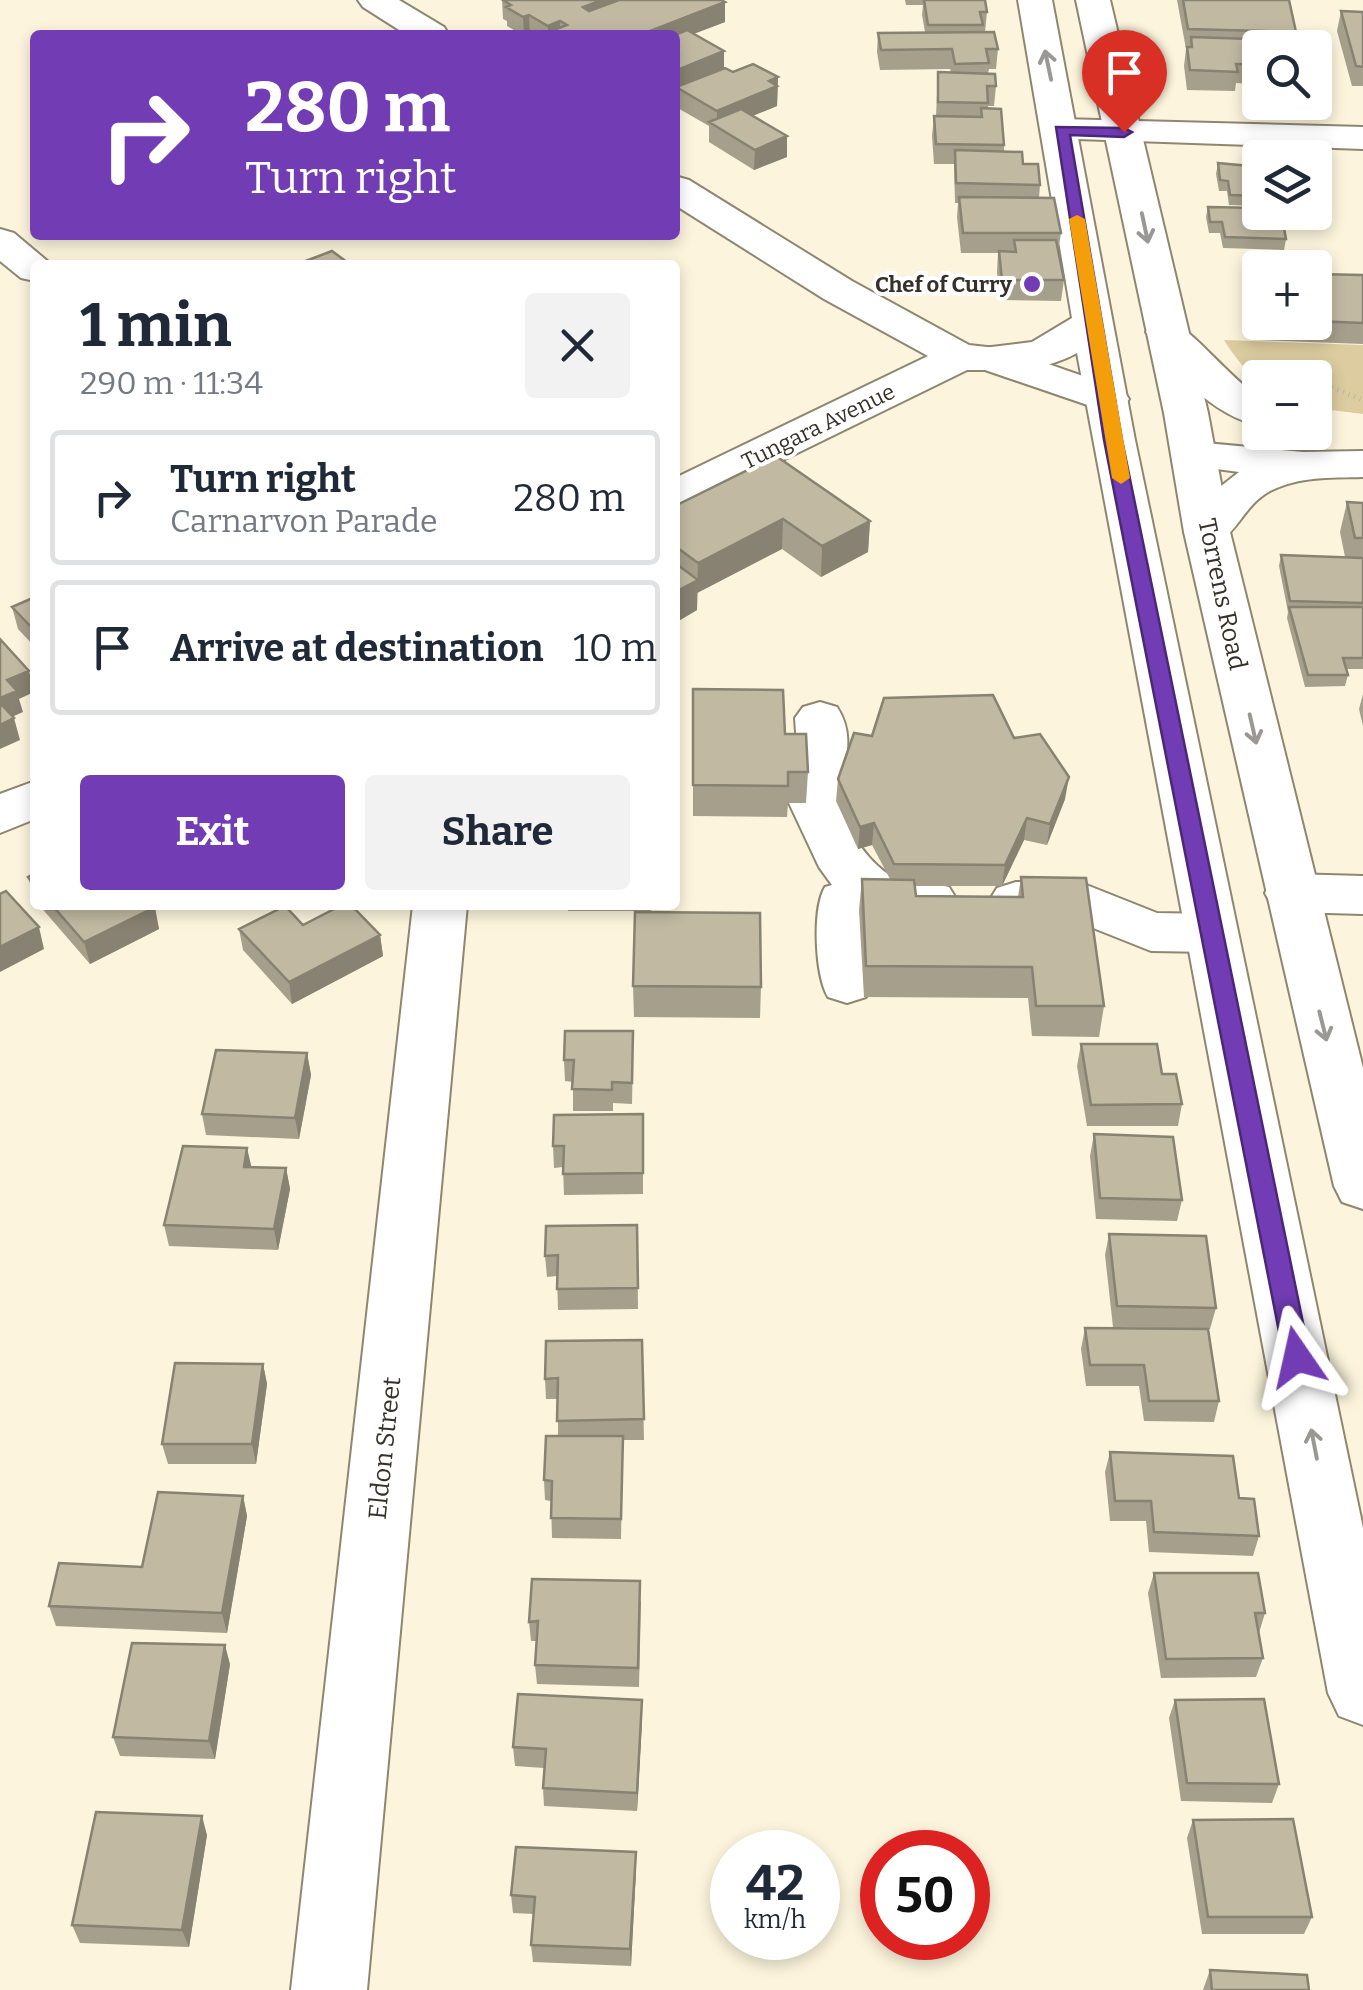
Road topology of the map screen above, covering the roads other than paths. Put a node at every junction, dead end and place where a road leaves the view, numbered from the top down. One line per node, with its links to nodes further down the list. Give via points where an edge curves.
1 (375, 0): 4 (main road)
2 (1035, 0): 5 (main road, one-way to 2)
3 (1093, 0): 6 (main road, Torrens Road)
4 (423, 30)
5 (1062, 130): 6 (main road); 11 (main road)
6 (1124, 132): 7 (main road); 12 (main road, Torrens Road, one-way to 12)
7 (1363, 138)
8 (680, 191): 13 (main road, via 838,290)
9 (0, 241): 10 (main road)
10 (30, 265)
11 (1094, 321): 13 (main road, via 1065,346 1038,357); 15 (main road)
12 (1167, 332): 14 (main road, via 1205,378); 17 (main road, Torrens Road)
13 (975, 358): 15 (main road, via 972,373); 24 (main road, Tungara Avenue)
14 (1242, 407)
15 (1111, 420): 17 (main road); 33 (main road)
16 (1242, 429): 17 (main road)
17 (1191, 434): 18 (main road); 25 (main road, Torrens Road)
18 (1242, 438)
19 (1332, 442): 20 (main road)
20 (1363, 442)
21 (1294, 450): 25 (main road, via 1228,500)
22 (1326, 450): 23 (main road)
23 (1363, 464)
24 (680, 493)
25 (1207, 532): 29 (main road, Torrens Road, one-way to 29)
26 (820, 718): 31 (main road, via 815,802 845,868)
27 (30, 800): 28 (main road)
28 (0, 815)
29 (1291, 893): 30 (main road); 35 (main road, Torrens Road, one-way to 35)
30 (1363, 895)
31 (887, 900): 33 (main road, via 1078,901 1151,932); 34 (main road, via 844,900)
32 (439, 910): 38 (main road, Eldon Street)
33 (1211, 933): 36 (main road, one-way to 33)
34 (847, 983)
35 (1363, 1186)
36 (1348, 1540): 37 (main road)
37 (1363, 1693)
38 (329, 1990)

